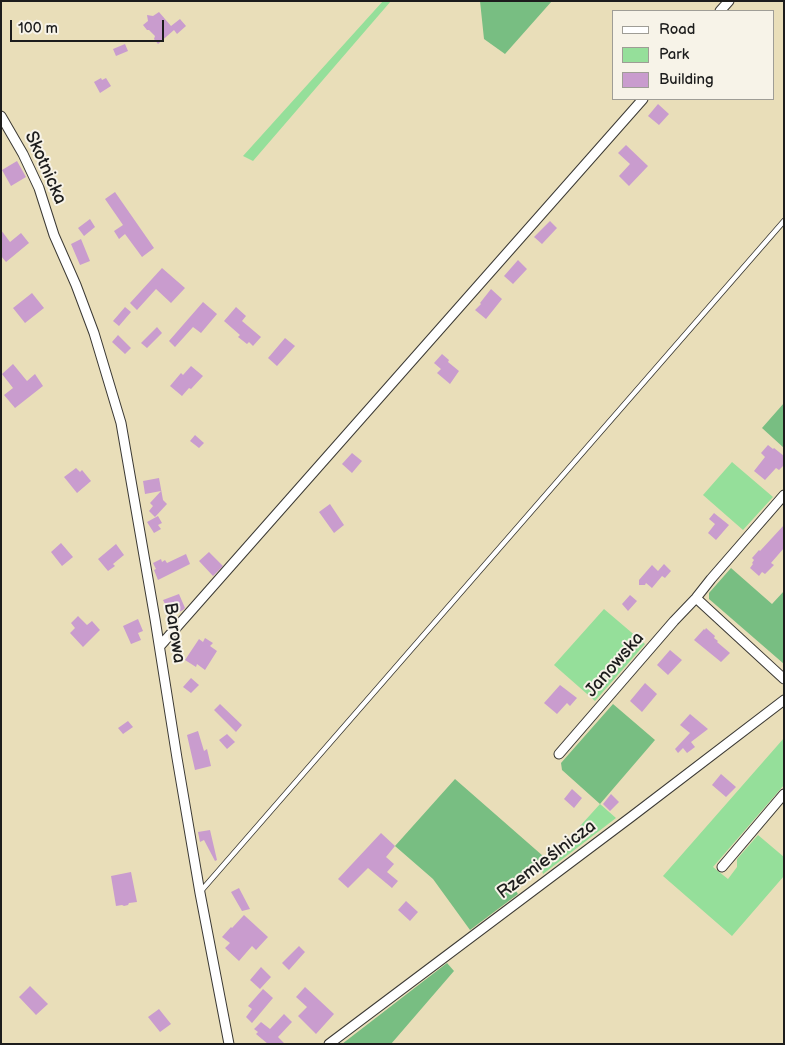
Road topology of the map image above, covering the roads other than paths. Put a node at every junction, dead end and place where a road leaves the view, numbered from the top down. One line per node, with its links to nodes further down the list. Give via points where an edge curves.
1 (642, 100): 7 (street)
2 (1, 116): 4 (street, Skotnicka, via 32,171)
3 (784, 221): 13 (lane)
4 (54, 235): 7 (street, Barowa, via 94,333 121,422)
5 (784, 495): 6 (street, Janowska)
6 (696, 598): 8 (street); 10 (street, Janowska)
7 (160, 646): 13 (street, Barowa)
8 (784, 679)
9 (784, 700): 15 (street, Rzemieślnicza)
10 (559, 754)
11 (784, 794): 12 (street)
12 (722, 866)
13 (200, 892): 14 (street, Barowa)
14 (229, 1044)
15 (329, 1044)

